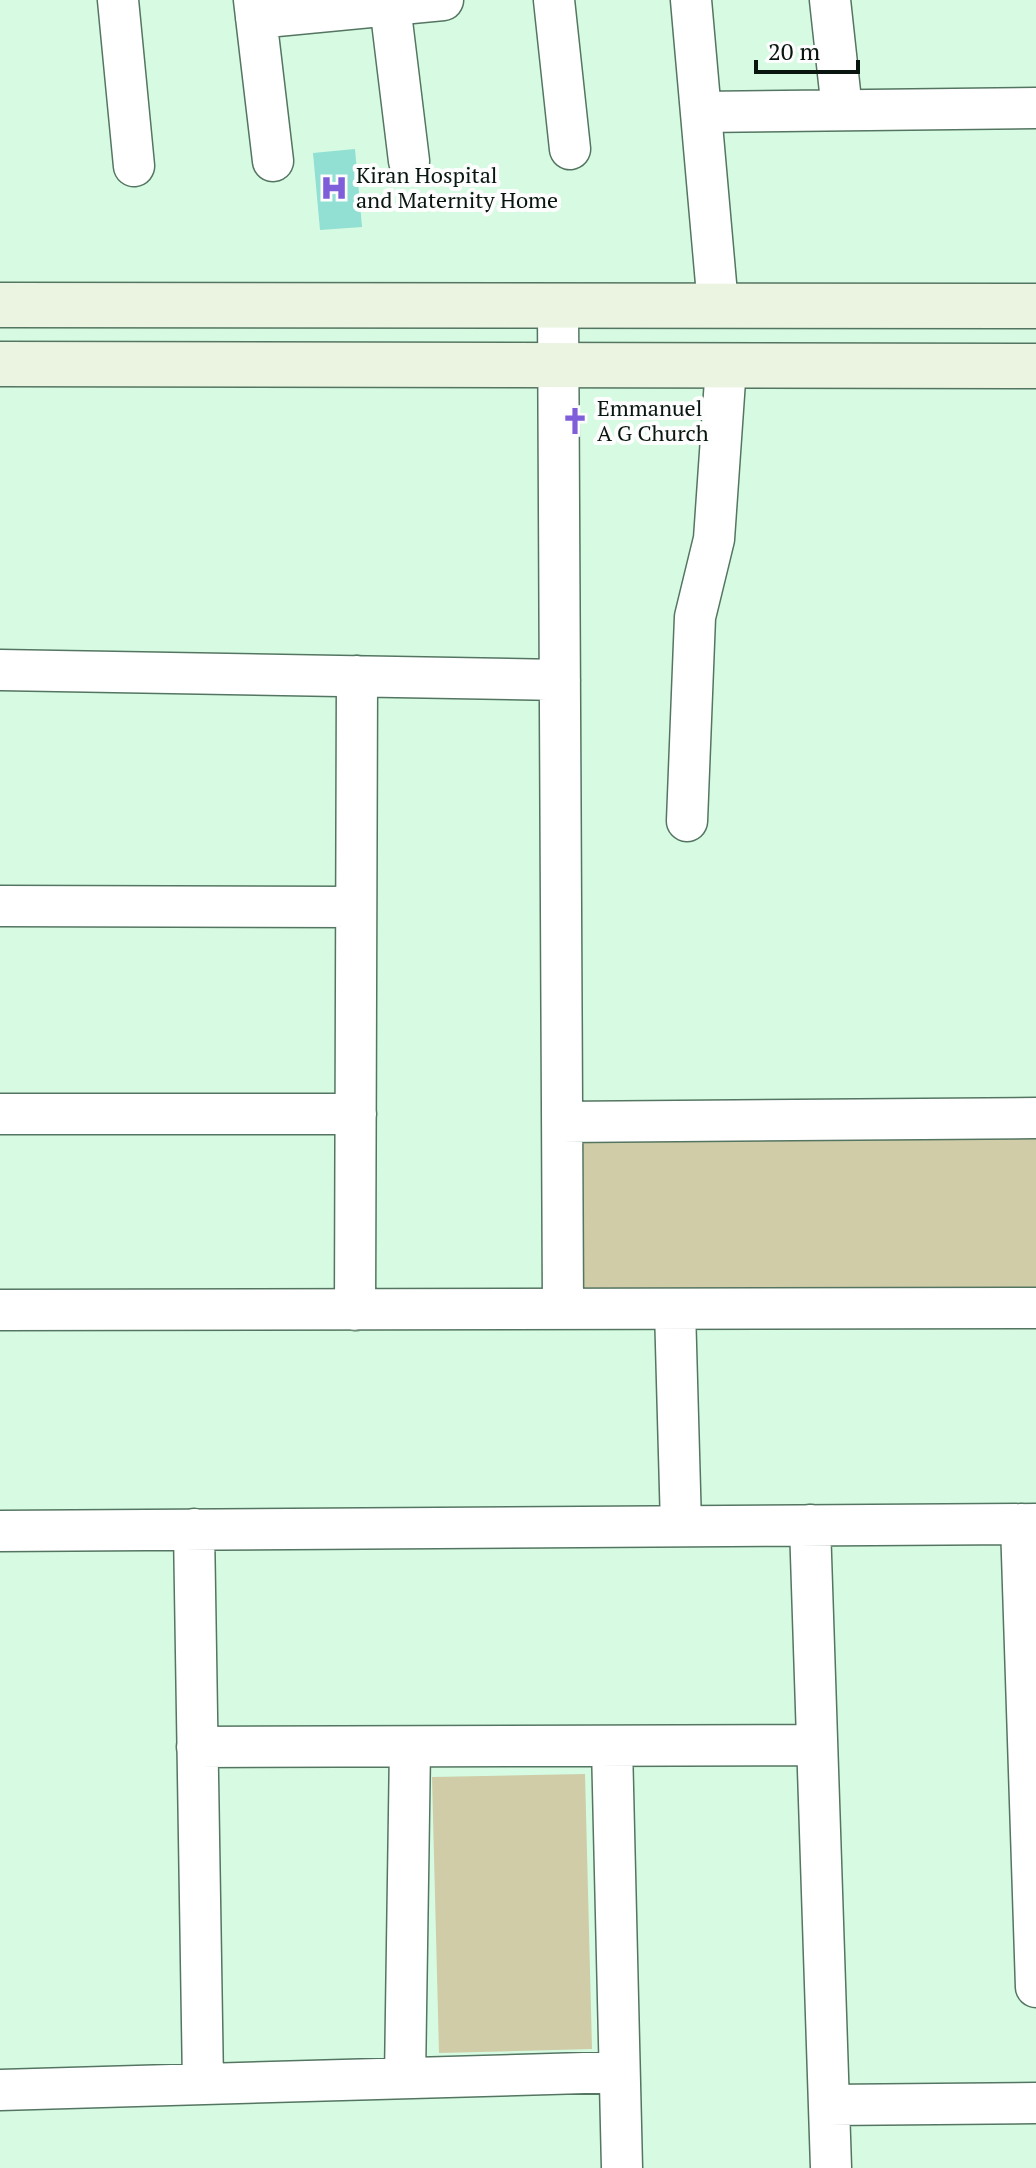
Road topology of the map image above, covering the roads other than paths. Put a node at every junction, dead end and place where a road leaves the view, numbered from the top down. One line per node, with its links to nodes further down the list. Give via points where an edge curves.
1 (118, 0): 14 (street)
2 (443, 0): 6 (street)
3 (554, 0): 11 (street)
4 (691, 0): 10 (street)
5 (830, 0): 9 (street)
6 (390, 5): 7 (street); 13 (street)
7 (255, 9): 12 (street)
8 (1036, 108): 9 (street)
9 (842, 110): 10 (street)
10 (701, 112): 17 (street)
11 (570, 149)
12 (273, 161)
13 (409, 161)
14 (134, 166)
15 (0, 305): 16 (street)
16 (558, 306): 17 (street); 20 (street)
17 (718, 306): 18 (street)
18 (1036, 306)
19 (0, 364): 20 (street)
20 (559, 366): 21 (street); 25 (street)
21 (726, 366): 22 (street); 26 (street, via 714,539 695,617)
22 (1036, 366)
23 (0, 670): 24 (street)
24 (357, 676): 25 (street); 28 (street)
25 (560, 680): 32 (street)
26 (687, 821)
27 (0, 906): 28 (street)
28 (356, 907): 30 (street)
29 (0, 1114): 30 (street)
30 (356, 1114): 37 (street)
31 (1036, 1118): 32 (street)
32 (562, 1122): 34 (street)
33 (1036, 1308): 35 (street)
34 (563, 1309): 35 (street); 37 (street)
35 (675, 1309): 40 (street)
36 (0, 1310): 37 (street)
37 (355, 1310)
38 (1028, 1524): 39 (street); 47 (street)
39 (810, 1525): 40 (street); 43 (street)
40 (681, 1526): 41 (street)
41 (194, 1529): 42 (street); 45 (street)
42 (0, 1531)
43 (817, 1745): 44 (street); 54 (street)
44 (612, 1746): 46 (street); 49 (street)
45 (197, 1747): 46 (street); 51 (street)
46 (410, 1747): 50 (street)
47 (1032, 1751): 48 (street)
48 (1036, 1987)
49 (618, 2072): 50 (street); 55 (street)
50 (405, 2078): 51 (street)
51 (203, 2084): 52 (street)
52 (0, 2090)
53 (1036, 2103): 54 (street)
54 (829, 2105): 56 (street)
55 (622, 2168)
56 (831, 2168)

